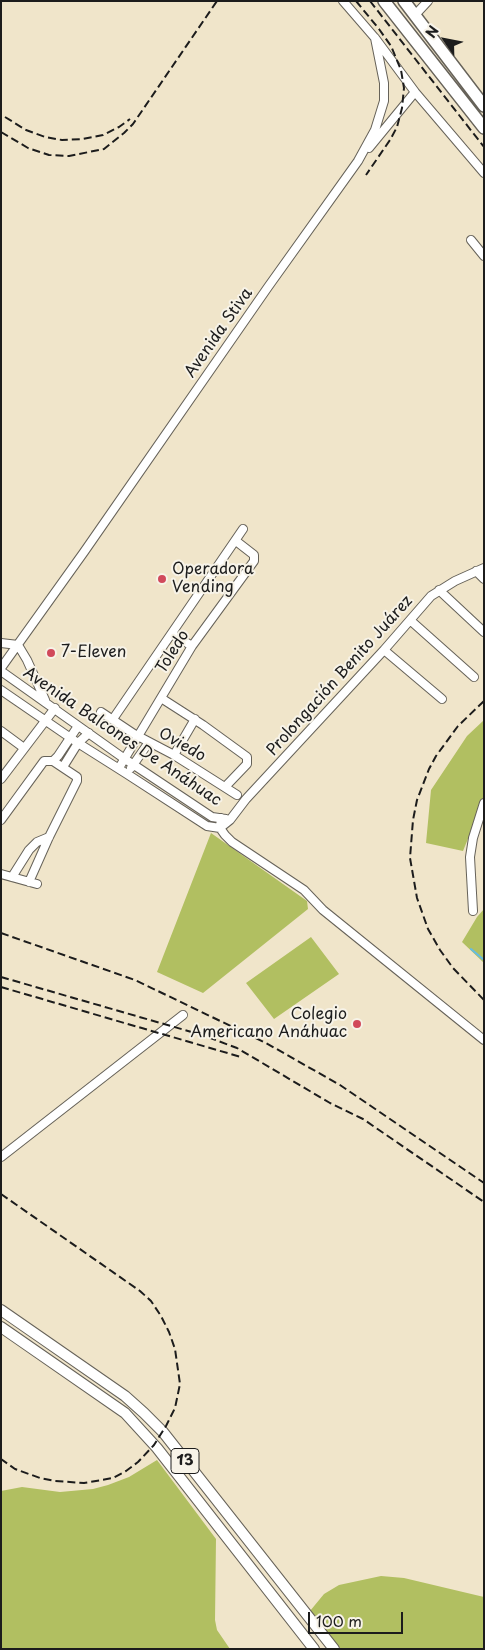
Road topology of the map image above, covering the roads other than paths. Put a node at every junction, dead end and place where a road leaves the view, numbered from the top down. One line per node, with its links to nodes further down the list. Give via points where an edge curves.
1 (343, 1): 6 (street)
2 (384, 1): 9 (highway)
3 (404, 1): 5 (highway)
4 (428, 1): 5 (street)
5 (415, 15): 8 (highway)
6 (376, 38): 7 (street); 10 (street, Avenida Stiva, via 384,101 375,130)
7 (416, 92): 10 (street); 11 (street)
8 (484, 106)
9 (484, 128)
10 (358, 161): 24 (street, Avenida Stiva)
11 (483, 172)
12 (471, 240): 13 (street)
13 (484, 256)
14 (243, 529): 15 (street)
15 (236, 542): 22 (street); 25 (street, Toledo, via 253,554 254,561)
16 (484, 568): 17 (street, Prolongación Benito Juárez)
17 (476, 571): 18 (street); 19 (street, Prolongación Benito Juárez)
18 (484, 579)
19 (439, 590): 20 (street, Prolongación Benito Juárez); 21 (street)
20 (410, 620): 26 (street, Prolongación Benito Juárez); 28 (street)
21 (484, 632)
22 (172, 634): 25 (street); 35 (street)
23 (1, 642): 24 (street)
24 (18, 646): 27 (street, Avenida Stiva); 32 (street, via 28,660)
25 (192, 646): 30 (street, Toledo)
26 (384, 650): 31 (street); 59 (street, Prolongación Benito Juárez)
27 (1, 670): 32 (street, Avenida Balcones De Anáhuac)
28 (474, 677)
29 (1, 690): 37 (street, Avenida Balcones De Anáhuac)
30 (161, 698): 36 (street); 41 (street, Toledo)
31 (442, 699)
32 (46, 702): 33 (street, Avenida Balcones De Anáhuac)
33 (55, 708): 37 (street); 38 (street, Avenida Balcones De Anáhuac)
34 (101, 712): 35 (street, Oviedo)
35 (113, 719): 41 (street, Oviedo)
36 (195, 719): 46 (street); 54 (street, via 248,758 247,764)
37 (44, 720): 42 (street, Avenida Balcones De Anáhuac); 45 (street)
38 (78, 726): 40 (street, Avenida Balcones De Anáhuac); 42 (street)
39 (1, 731): 45 (street)
40 (89, 733): 44 (street); 47 (street, Avenida Balcones De Anáhuac)
41 (139, 737): 43 (street, Oviedo); 47 (street, Toledo)
42 (70, 738): 44 (street, Avenida Balcones De Anáhuac); 48 (street)
43 (149, 742): 46 (street, Oviedo); 50 (street)
44 (78, 743): 49 (street); 51 (street, Avenida Balcones De Anáhuac)
45 (24, 748): 53 (street)
46 (174, 755): 54 (street, Oviedo)
47 (124, 758): 50 (street, Avenida Balcones De Anáhuac); 51 (street, Toledo)
48 (53, 761): 49 (street); 58 (street, via 42,763)
49 (63, 766): 61 (street, via 75,775 77,781)
50 (135, 766): 52 (street); 57 (street, Avenida Balcones De Anáhuac, via 212,817)
51 (117, 767): 52 (street, Avenida Balcones De Anáhuac)
52 (129, 775): 60 (street, Avenida Balcones De Anáhuac, via 208,826)
53 (1, 779)
54 (225, 787): 55 (street, Oviedo)
55 (237, 794)
56 (484, 803): 64 (street, via 470,857)
57 (221, 818): 59 (street); 60 (street, Avenida Balcones De Anáhuac)
58 (1, 820)
59 (230, 820): 60 (street, Prolongación Benito Juárez)
60 (220, 828): 66 (street, Avenida Balcones De Anáhuac, via 232,842 304,890 323,910)
61 (49, 837): 63 (street, via 29,850); 63 (street, via 33,883)
62 (1, 874): 63 (street)
63 (12, 877)
64 (472, 911)
65 (183, 1015): 67 (street)
66 (484, 1040)
67 (1, 1157)
68 (1, 1310): 71 (main road, 13, via 125,1396 144,1414 167,1438)
69 (1, 1327): 70 (main road, 13, via 130,1418)
70 (314, 1649)
71 (334, 1649)

